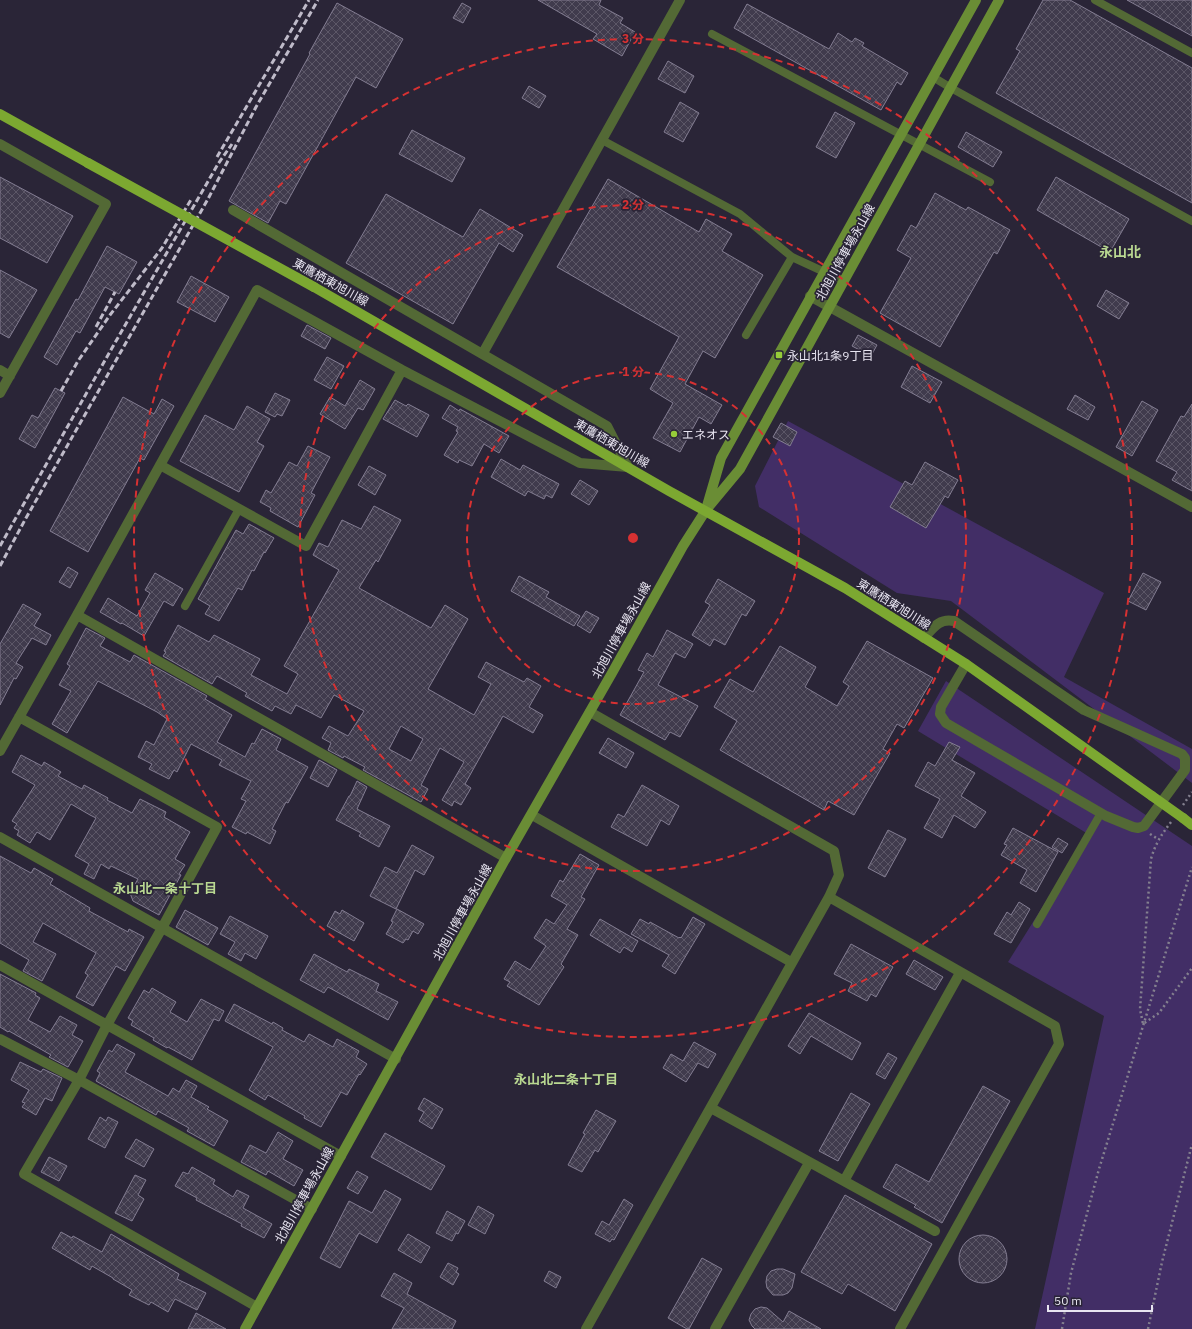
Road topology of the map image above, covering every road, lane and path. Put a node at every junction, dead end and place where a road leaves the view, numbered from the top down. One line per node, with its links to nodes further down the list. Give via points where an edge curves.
1 (680, 0): 11 (street)
2 (976, 0): 7 (main road, 北旭川停車場永山線)
3 (999, 0): 8 (main road, 北旭川停車場永山線)
4 (1095, 0): 6 (lane)
5 (712, 34): 10 (lane)
6 (1192, 53)
7 (933, 77): 8 (lane); 10 (main road, 北旭川停車場永山線)
8 (951, 88): 13 (main road, 北旭川停車場永山線); 16 (lane)
9 (0, 114): 29 (main road, 東鷹栖東旭川線, bridge, via 314,287)
10 (901, 135): 13 (lane); 18 (main road, 北旭川停車場永山線)
11 (602, 140): 17 (lane, via 740,214); 23 (street)
12 (0, 144): 26 (street, via 106,204)
13 (919, 145): 14 (lane); 19 (main road, 北旭川停車場永山線)
14 (990, 182)
15 (232, 210): 23 (street)
16 (1192, 221)
17 (792, 257): 18 (lane); 22 (lane)
18 (824, 272): 19 (lane); 20 (main road, 北旭川停車場永山線)
19 (844, 281): 21 (main road, 北旭川停車場永山線)
20 (810, 296): 21 (street); 32 (main road, 北旭川停車場永山線, via 721,458)
21 (830, 306): 30 (street); 32 (main road, 北旭川停車場永山線, via 740,469)
22 (746, 335)
23 (483, 353): 29 (street, via 607,426)
24 (0, 370): 26 (street)
25 (402, 370): 28 (street, via 258,290); 29 (street, via 580,464); 31 (street, via 306,546)
26 (10, 376): 27 (street)
27 (0, 393)
28 (160, 465): 31 (street); 34 (street)
29 (628, 467): 32 (main road, 東鷹栖東旭川線)
30 (1192, 507)
31 (239, 508): 33 (lane)
32 (706, 510): 35 (main road, 東鷹栖東旭川線, via 845,588); 37 (main road, 北旭川停車場永山線, via 683,546)
33 (185, 606)
34 (77, 616): 38 (street); 47 (street)
35 (924, 638): 36 (main road, 東鷹栖東旭川線); 41 (street, via 940,622 954,621 1084,710 1182,754 1185,758 1185,770 1144,826 1133,827)
36 (966, 664): 41 (street, via 941,707 940,714 946,723); 42 (main road, 東鷹栖東旭川線, bridge)
37 (590, 712): 43 (main road, 北旭川停車場永山線); 49 (street, via 834,851 839,875)
38 (19, 717): 39 (street); 51 (street, via 217,827)
39 (0, 751)
40 (1192, 792): 42 (path)
41 (1101, 813): 50 (lane)
42 (1181, 814): 45 (main road, 東鷹栖東旭川線)
43 (532, 815): 47 (main road, 北旭川停車場永山線); 52 (street)
44 (1171, 821): 56 (path, via 1158,839 1152,859 1140,1009)
45 (1192, 825)
46 (0, 837): 51 (street)
47 (506, 858): 59 (main road, 北旭川停車場永山線)
48 (1192, 867): 56 (path)
49 (829, 897): 52 (street); 55 (street)
50 (1037, 924)
51 (162, 928): 57 (street); 59 (street)
52 (791, 962): 61 (street)
53 (0, 965): 57 (street)
54 (1192, 968): 56 (path, via 1159,1013)
55 (960, 973): 65 (street); 72 (street, via 1055,1026 1059,1044)
56 (1143, 1024): 73 (path, via 1080,1236)
57 (107, 1025): 60 (street); 63 (street)
58 (0, 1038): 60 (street)
59 (396, 1059): 63 (main road, 北旭川停車場永山線)
60 (79, 1080): 66 (street); 68 (street, via 24,1174)
61 (711, 1108): 64 (street); 69 (street)
62 (1192, 1144): 74 (path)
63 (341, 1156): 66 (main road, 北旭川停車場永山線)
64 (809, 1162): 65 (street); 71 (street)
65 (844, 1181): 67 (street)
66 (312, 1209): 68 (main road, 北旭川停車場永山線)
67 (935, 1231)
68 (257, 1307): 70 (main road, 北旭川停車場永山線)
69 (588, 1328)
70 (245, 1329)
71 (715, 1329)
72 (900, 1329)
73 (1062, 1329)
74 (1148, 1329)

